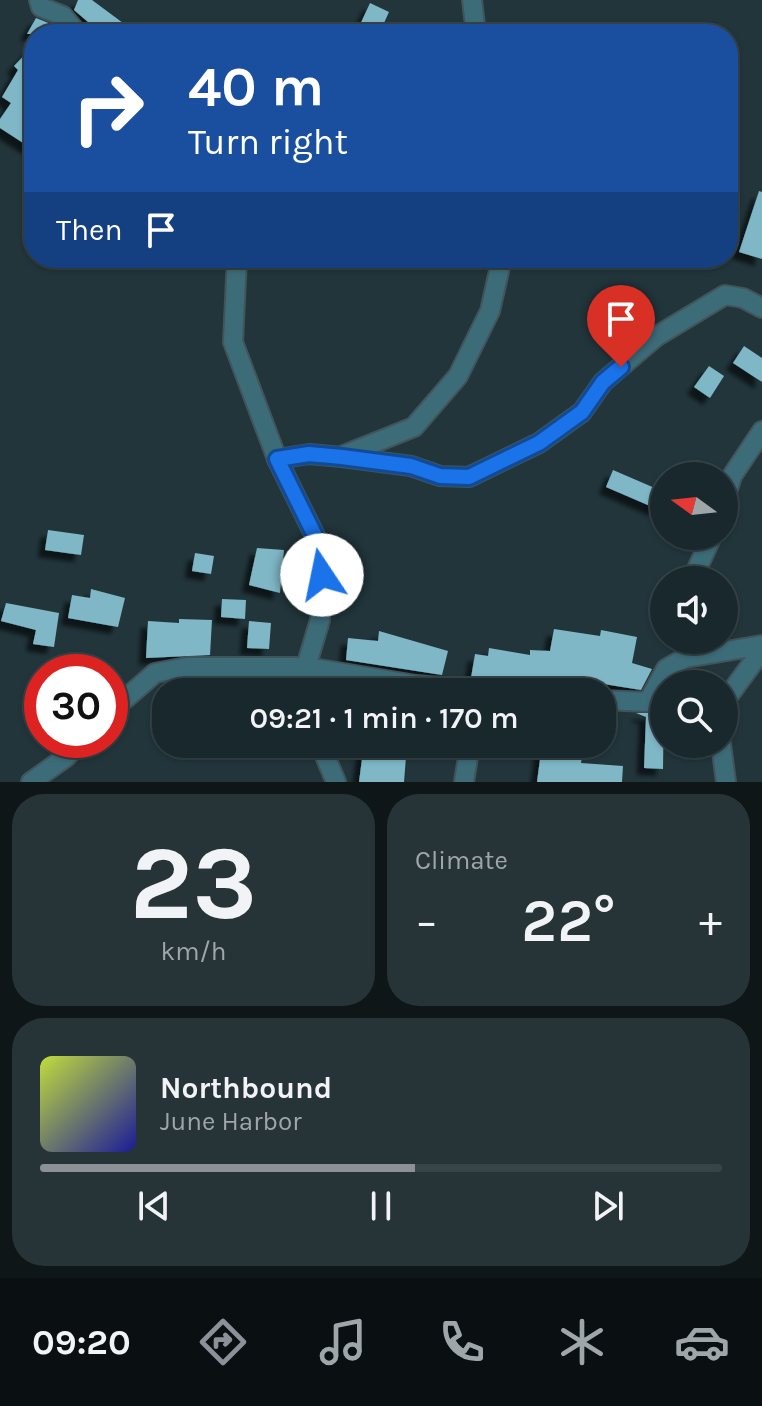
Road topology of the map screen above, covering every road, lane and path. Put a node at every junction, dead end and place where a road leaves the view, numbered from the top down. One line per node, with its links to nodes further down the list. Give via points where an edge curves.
1 (39, 0): 3 (street, via 41,7)
2 (472, 0): 4 (street)
3 (70, 24)
4 (475, 24)
5 (237, 268): 10 (street, via 233,342)
6 (500, 268): 9 (street, via 490,311 458,376 414,427)
7 (762, 308): 9 (street, via 725,295 657,336 603,382 582,412 539,443 469,477)
8 (762, 431): 11 (street)
9 (342, 457): 10 (street, via 309,454)
10 (277, 459): 15 (street, via 323,552 320,620)
11 (738, 467)
12 (738, 648): 13 (street)
13 (762, 648): 18 (street)
14 (680, 654): 20 (street, via 648,702)
15 (306, 667): 16 (street); 17 (street); 19 (street, via 187,667 155,673)
16 (307, 678)
17 (373, 678)
18 (738, 682)
19 (128, 696)
20 (616, 701)
21 (65, 758): 25 (street)
22 (326, 758): 26 (street)
23 (468, 758): 27 (street)
24 (723, 758): 28 (street)
25 (31, 782)
26 (336, 782)
27 (464, 782)
28 (726, 782)

